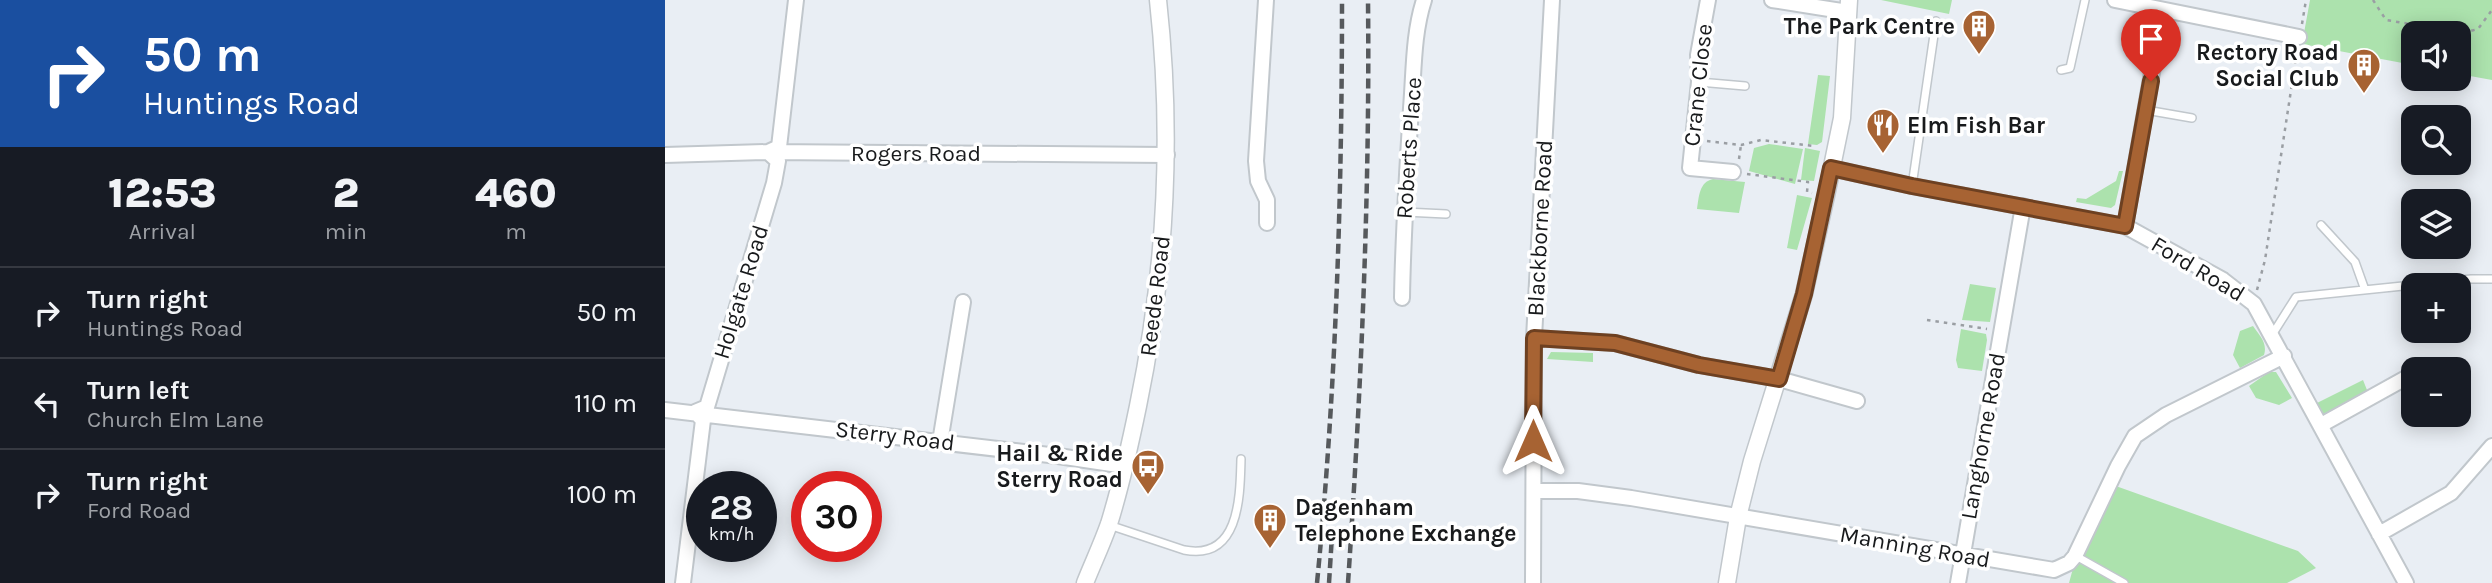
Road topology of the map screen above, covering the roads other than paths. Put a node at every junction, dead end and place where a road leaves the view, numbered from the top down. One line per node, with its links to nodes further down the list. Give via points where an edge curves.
1 (796, 0): 19 (street, via 779,147)
2 (1158, 0): 21 (street, Reede Road)
3 (1266, 0): 28 (street, via 1256,161)
4 (1424, 0): 26 (street, Roberts Place, via 1417,32)
5 (1552, 0): 36 (street, Blackborne Road)
6 (1708, 0): 15 (street, Crane Close, via 1698,55)
7 (1772, 0): 10 (street)
8 (2084, 0): 14 (lane, via 2070,68)
9 (2115, 0): 11 (street)
10 (1849, 6): 22 (street, via 1846,83)
11 (2163, 10): 13 (street); 17 (street)
12 (1936, 21): 24 (lane)
13 (2299, 37)
14 (2061, 70)
15 (1699, 82): 16 (lane); 23 (street, Crane Close, via 1690,168)
16 (1745, 86)
17 (2146, 110): 18 (lane); 30 (street)
18 (2192, 118)
19 (768, 152): 20 (street, Rogers Road); 21 (street, Rogers Road); 42 (street, Holgate Road, via 778,161 773,183 707,407)
20 (665, 155)
21 (1167, 155): 47 (street, Reede Road, via 1150,347)
22 (1831, 168): 24 (street, Ford Road); 38 (street, via 1804,294)
23 (1735, 172)
24 (1912, 186): 25 (street, Ford Road)
25 (2023, 206): 30 (street, Ford Road); 52 (street, Langhorne Road)
26 (1404, 212): 27 (lane); 33 (street, Roberts Place)
27 (1446, 214)
28 (1268, 223)
29 (2321, 225): 32 (lane, via 2355,262)
30 (2125, 226): 35 (street, Ford Road, via 2223,280 2254,304)
31 (2492, 279): 32 (lane)
32 (2365, 289): 35 (lane, via 2296,297)
33 (1402, 298)
34 (963, 302): 44 (street)
35 (2272, 335): 37 (street, Ford Road)
36 (1534, 338): 38 (street, via 1615,343); 48 (street, Blackborne Road)
37 (2284, 356): 43 (street, Ford Road); 53 (street, via 2166,415 2136,436)
38 (1779, 379): 40 (street); 49 (street)
39 (2401, 381): 43 (street)
40 (1857, 401)
41 (665, 410): 42 (street, Sterry Road)
42 (695, 412): 44 (street, Sterry Road); 54 (street, via 703,420)
43 (2321, 425): 51 (street, Ford Road)
44 (940, 442): 47 (street, Sterry Road)
45 (2492, 446): 51 (street, via 2451,493)
46 (1241, 459): 50 (lane, via 1234,525 1210,548 1197,553 1184,550)
47 (1125, 466): 50 (street, Reede Road)
48 (1534, 491): 49 (street, Manning Road, via 1578,491); 56 (street, Blackborne Road)
49 (1738, 517): 52 (street, Manning Road); 57 (street)
50 (1108, 524): 55 (street, Reede Road)
51 (2379, 534): 60 (street, Ford Road)
52 (1962, 556): 53 (street, Manning Road, via 2054,570); 58 (street, Langhorne Road)
53 (2075, 556): 59 (lane)
54 (683, 583)
55 (1085, 583)
56 (1533, 583)
57 (1727, 583)
58 (1958, 583)
59 (2125, 583)
60 (2406, 583)

